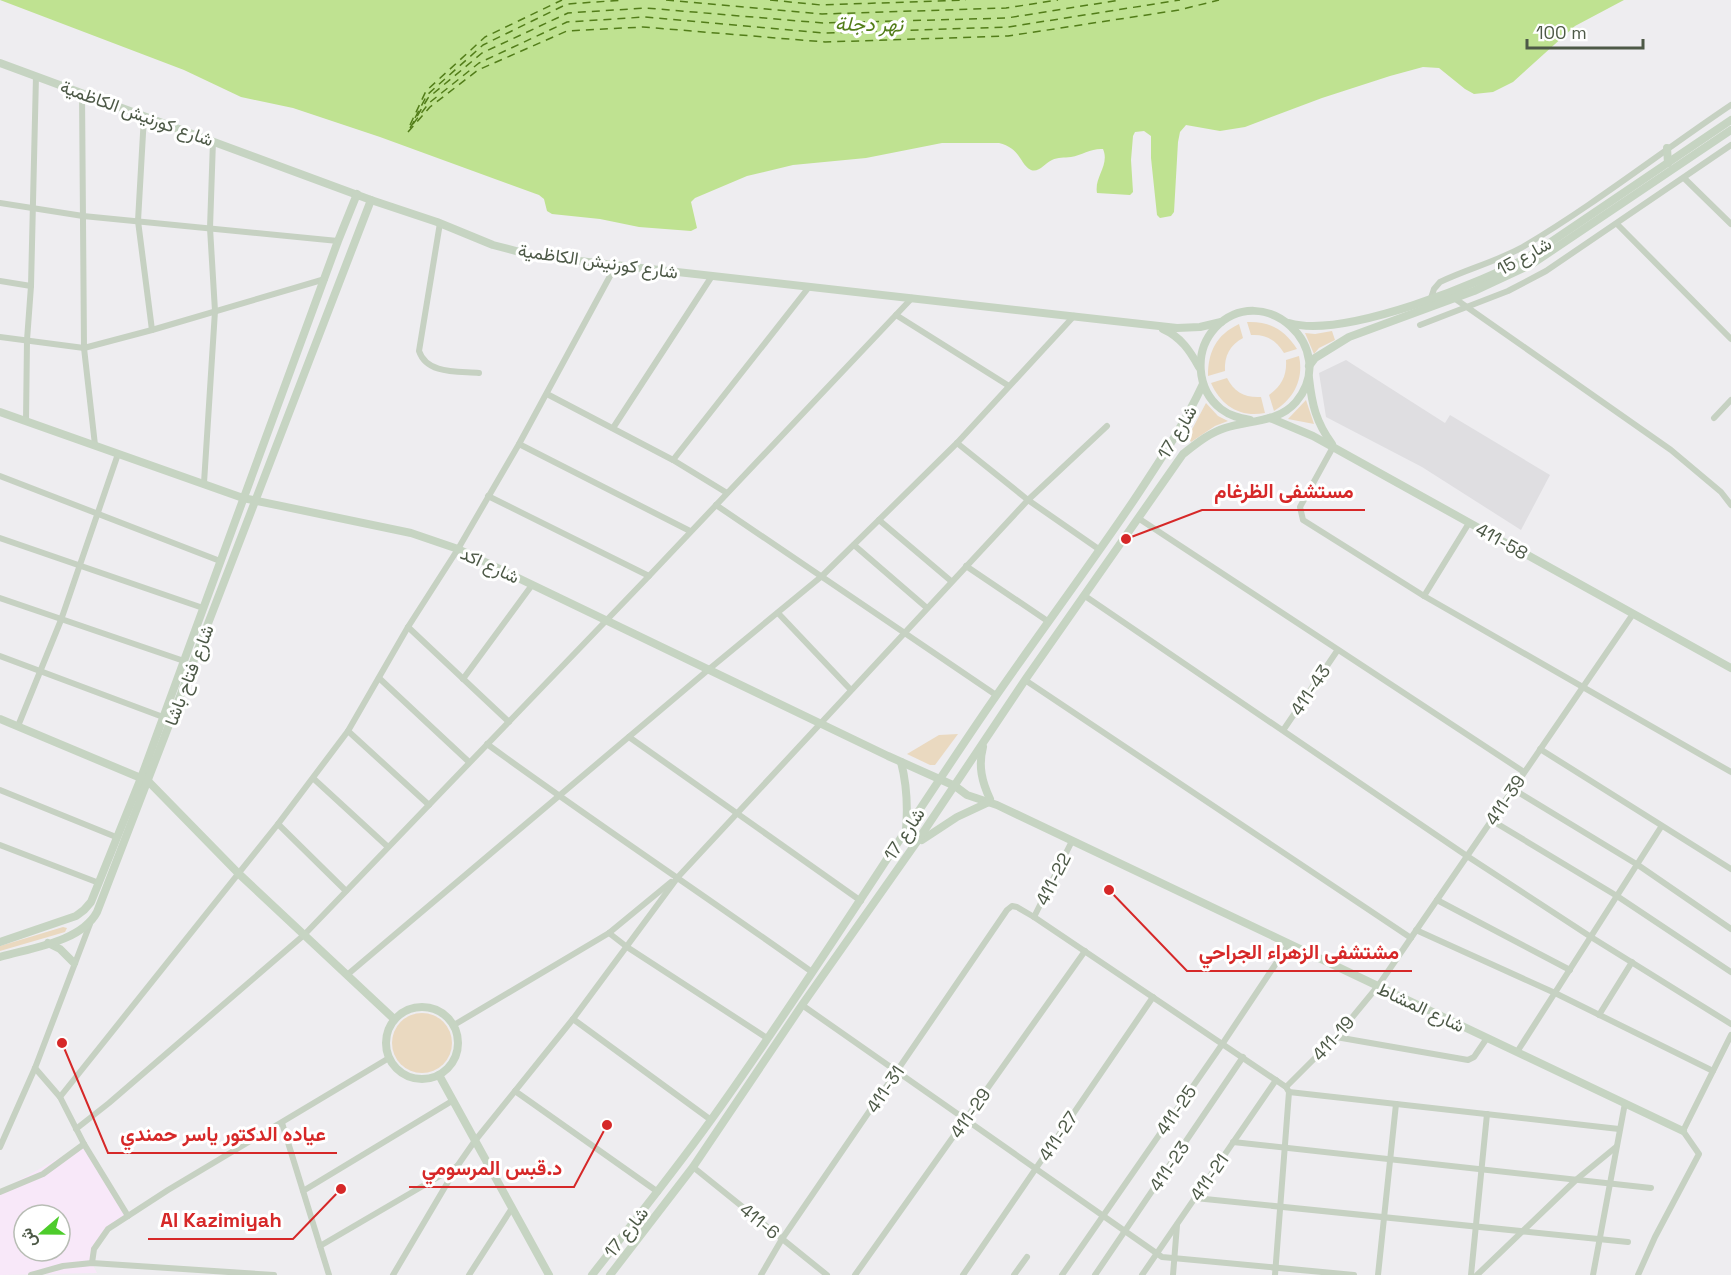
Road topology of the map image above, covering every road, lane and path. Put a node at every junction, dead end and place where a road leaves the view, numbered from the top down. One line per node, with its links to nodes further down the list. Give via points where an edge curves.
1 (0, 63): 2 (street, شارع كورنيش الكاظمية)
2 (36, 76): 3 (street, شارع كورنيش الكاظمية); 16 (street)
3 (82, 93): 5 (street, شارع كورنيش الكاظمية); 17 (street)
4 (1731, 105): 10 (street)
5 (144, 116): 8 (street, شارع كورنيش الكاظمية); 18 (street)
6 (1731, 120): 11 (street, شارع 15)
7 (1731, 130): 32 (street, شارع 15, via 1532,264)
8 (213, 141): 13 (street, شارع كورنيش الكاظمية); 22 (street)
9 (1731, 145): 12 (street)
10 (1667, 148): 11 (street); 31 (street, via 1521,247 1440,282)
11 (1668, 163): 31 (street, شارع 15, via 1521,261)
12 (1684, 178): 20 (street); 21 (street)
13 (357, 194): 14 (street, شارع كورنيش الكاظمية); 23 (street, شارع فتاح باشا)
14 (371, 200): 19 (street, شارع كورنيش الكاظمية); 73 (street, شارع فتاح باشا)
15 (0, 203): 16 (street)
16 (33, 207): 17 (street); 28 (street)
17 (83, 216): 18 (street); 45 (street)
18 (138, 221): 22 (street); 41 (street)
19 (440, 223): 24 (street, شارع كورنيش الكاظمية, via 535,256); 48 (street, via 419,351 437,369)
20 (1617, 224): 33 (street, via 1533,278); 43 (street)
21 (1731, 224)
22 (210, 228): 23 (street); 34 (street)
23 (338, 242): 26 (street, شارع فتاح باشا)
24 (616, 265): 25 (street, شارع كورنيش الكاظمية); 52 (street)
25 (712, 276): 29 (street, شارع كورنيش الكاظمية); 60 (street)
26 (326, 279): 34 (street); 71 (street, شارع فتاح باشا)
27 (0, 281): 28 (street)
28 (31, 286): 44 (street)
29 (809, 287): 30 (street, شارع كورنيش الكاظمية); 66 (street)
30 (912, 298): 35 (street); 36 (street, شارع كورنيش الكاظمية)
31 (1431, 298): 38 (street, شارع 15, via 1345,323)
32 (1454, 298): 33 (street); 46 (street, شارع 15, via 1349,337)
33 (1468, 306): 40 (street); 75 (street, via 1671,450)
34 (215, 311): 41 (street); 68 (street)
35 (896, 315): 51 (street); 69 (street)
36 (1074, 316): 39 (street, شارع كورنيش الكاظمية); 51 (street)
37 (1224, 321): 38 (street, via 1243,312 1259,311); 39 (street, شارع كورنيش الكاظمية, via 1200,327); 47 (street, via 1206,342)
38 (1289, 323): 46 (street, via 1304,342)
39 (1155, 325): 47 (street, شارع كورنيش الكاظمية, via 1180,340)
40 (1420, 325)
41 (152, 330): 45 (street)
42 (0, 337): 44 (street)
43 (1731, 339)
44 (27, 340): 45 (street); 58 (street)
45 (84, 348): 63 (street)
46 (1309, 366): 49 (street)
47 (1200, 368): 50 (street)
48 (479, 373)
49 (1309, 376): 55 (street, via 1295,402); 64 (street, via 1311,402)
50 (1203, 384): 57 (street, via 1221,409); 84 (street, شارع 17, via 1185,422)
51 (1009, 386): 61 (street)
52 (547, 394): 60 (street); 62 (street)
53 (1731, 400): 56 (street)
54 (0, 412): 58 (street, شارع اكد)
55 (1270, 418): 57 (street); 64 (street, 411-58)
56 (1714, 418)
57 (1250, 420): 77 (street, شارع 17, via 1223,428 1183,454)
58 (27, 421): 63 (street, شارع اكد)
59 (1107, 426): 72 (street)
60 (613, 428): 66 (street)
61 (957, 443): 72 (street); 78 (street)
62 (519, 444): 70 (street); 80 (street)
63 (95, 445): 65 (street, شارع اكد)
64 (1333, 447): 79 (street, 411-58); 93 (street, via 1300,507 1303,520)
65 (118, 454): 68 (street, شارع اكد); 76 (street)
66 (673, 460): 69 (street)
67 (0, 476): 76 (street)
68 (204, 483): 71 (street, شارع اكد)
69 (728, 493): 74 (street)
70 (488, 496): 83 (street); 88 (street)
71 (243, 498): 73 (street, شارع اكد); 85 (street, شارع فتاح باشا)
72 (1028, 500): 84 (street); 87 (street)
73 (255, 501): 83 (street, شارع اكد, via 411,533); 131 (street, شارع فتاح باشا)
74 (717, 505): 80 (street); 89 (street)
75 (1731, 505)
76 (99, 513): 85 (street); 86 (street)
77 (1138, 518): 92 (street, شارع 17); 104 (street)
78 (879, 520): 82 (street); 90 (street)
79 (1469, 523): 93 (street); 98 (street, 411-58)
80 (690, 531): 88 (street)
81 (0, 538): 86 (street)
82 (854, 545): 89 (street); 96 (street)
83 (458, 549): 91 (street, شارع اكد); 102 (street)
84 (1100, 550): 101 (street, شارع 17)
85 (220, 561): 95 (street, شارع فتاح باشا)
86 (81, 565): 95 (street); 99 (street)
87 (966, 566): 90 (street); 101 (street)
88 (649, 576): 100 (street)
89 (822, 576): 97 (street); 103 (street)
90 (951, 581): 96 (street)
91 (532, 585): 100 (street, شارع اكد); 111 (street)
92 (1085, 596): 112 (street, شارع 17); 121 (street)
93 (1424, 596): 113 (street)
94 (0, 598): 99 (street)
95 (203, 608): 106 (street, شارع فتاح باشا)
96 (927, 608): 103 (street)
97 (778, 613): 108 (street); 114 (street)
98 (1633, 614): 107 (street, 411-58); 113 (street, 411-39)
99 (61, 620): 106 (street); 109 (street)
100 (604, 620): 108 (street, شارع اكد); 118 (street)
101 (1049, 622): 115 (street, شارع 17)
102 (408, 627): 110 (street); 111 (street)
103 (903, 633): 114 (street); 115 (street)
104 (1337, 651): 121 (street, 411-43); 129 (street)
105 (0, 656): 109 (street)
106 (184, 661): 116 (street, شارع فتاح باشا)
107 (1731, 668)
108 (708, 670): 119 (street, شارع اكد); 123 (street)
109 (40, 672): 116 (street); 120 (street)
110 (379, 678): 122 (street); 127 (street)
111 (463, 679): 118 (street)
112 (1025, 680): 124 (street, شارع 17); 167 (street)
113 (1582, 687): 126 (street, 411-39); 130 (street)
114 (850, 689): 119 (street)
115 (996, 695): 133 (street, شارع 17)
116 (163, 717): 131 (street, شارع فتاح باشا)
117 (0, 719): 120 (street)
118 (509, 722): 125 (street)
119 (820, 723): 128 (street, شارع اكد); 140 (street)
120 (18, 726): 131 (street)
121 (1284, 729): 150 (street)
122 (348, 731): 132 (street); 139 (street)
123 (629, 737): 137 (street); 140 (street)
124 (984, 742): 134 (street, شارع 17); 138 (street, via 981,771)
125 (487, 744): 127 (street); 137 (street)
126 (1540, 749): 129 (street, 411-39); 143 (street)
127 (469, 762): 139 (street)
128 (901, 762): 133 (street, شارع اكد); 144 (street, via 907,785)
129 (1524, 772): 135 (street, 411-39)
130 (1731, 772)
131 (144, 779): 145 (street, شارع فتاح باشا); 153 (street); 161 (street, شارع فتاح باشا)
132 (314, 779): 142 (street); 149 (street)
133 (939, 779): 134 (street, شارع اكد); 144 (street, شارع 17)
134 (955, 786): 138 (street, شارع المشاط, via 967,795); 147 (street, شارع 17)
135 (1513, 789): 141 (street, 411-39); 151 (street)
136 (0, 790): 145 (street)
137 (558, 796): 154 (street); 179 (street)
138 (991, 802): 146 (street, شارع المشاط); 147 (street, via 957,817)
139 (429, 806): 149 (street)
140 (737, 814): 154 (street); 159 (street)
141 (1491, 820): 150 (street, 411-39); 157 (street)
142 (278, 824): 153 (street); 156 (street)
143 (1661, 827): 151 (street); 152 (street)
144 (905, 831): 159 (street, شارع 17)
145 (116, 837): 155 (street, شارع فتاح باشا)
146 (1072, 841): 160 (street, 411-22); 170 (street, شارع المشاط)
147 (916, 843): 183 (street, شارع 17)
148 (0, 845): 155 (street)
149 (388, 848): 156 (street)
150 (1467, 856): 158 (street, 411-39); 166 (street)
151 (1638, 865): 157 (street); 162 (street)
152 (1731, 869)
153 (238, 873): 165 (street); 204 (street)
154 (678, 877): 164 (street); 171 (street); 177 (street)
155 (99, 883): 168 (street, شارع فتاح باشا, via 91,902 80,914)
156 (346, 891): 165 (street)
157 (1617, 896): 166 (street); 178 (street)
158 (1437, 900): 163 (street, 411-39); 176 (street)
159 (861, 901): 177 (street, شارع 17)
160 (1034, 917): 172 (street); 198 (street, 411-31, via 1012,906)
161 (90, 923): 169 (street, via 75,934); 175 (street, شارع فتاح باشا)
162 (1731, 929)
163 (1416, 930): 167 (street, 411-39); 181 (street)
164 (609, 933): 171 (street); 188 (street)
165 (304, 935): 179 (street); 213 (street)
166 (1591, 937): 174 (street); 176 (street)
167 (1410, 938): 180 (street, 411-39)
168 (0, 942)
169 (48, 943): 173 (street); 175 (street)
170 (1289, 944): 180 (street, شارع المشاط); 193 (street, 411-25)
171 (627, 947): 186 (street); 191 (street)
172 (1085, 951): 182 (street); 210 (street, 411-29)
173 (0, 957)
174 (1632, 962): 184 (street); 187 (street)
175 (74, 963): 197 (street, شارع فتاح باشا)
176 (1570, 970): 181 (street)
177 (812, 972): 191 (street, شارع 17)
178 (1731, 972)
179 (347, 975): 185 (street)
180 (1378, 986): 190 (street, 411-19); 192 (street, شارع المشاط)
181 (1555, 993): 184 (street); 194 (street)
182 (1153, 998): 193 (street); 224 (street, 411-27)
183 (802, 1005): 198 (street); 223 (street, شارع 17)
184 (1599, 1015): 199 (street)
185 (394, 1019): 188 (street, via 403,1011 425,1006 437,1009); 196 (street, via 386,1038)
186 (573, 1019): 203 (street); 209 (street)
187 (1731, 1024)
188 (454, 1025): 200 (street, via 457,1053 447,1070)
189 (1731, 1035): 199 (street)
190 (1336, 1037): 192 (street, via 1468,1060); 202 (street, 411-19)
191 (767, 1038): 209 (street, شارع 17)
192 (1487, 1038): 194 (street, شارع المشاط)
193 (1223, 1043): 195 (street); 235 (street, 411-25)
194 (1517, 1052): 206 (street, شارع المشاط)
195 (1244, 1057): 201 (street); 240 (street, 411-23)
196 (389, 1058): 200 (street, via 401,1073 410,1077); 211 (street)
197 (35, 1068): 204 (street); 218 (street, شارع فتاح باشا)
198 (897, 1071): 210 (street); 242 (street, 411-31)
199 (1713, 1071): 214 (street)
200 (439, 1075): 205 (street)
201 (1276, 1080): 202 (street); 216 (street, 411-21)
202 (1288, 1089): 207 (street); 220 (street)
203 (515, 1091): 215 (street); 231 (street)
204 (60, 1097): 213 (street)
205 (452, 1101): 215 (street); 229 (street)
206 (1625, 1103): 212 (street); 214 (street, شارع المشاط)
207 (1396, 1104): 208 (street); 221 (street)
208 (1487, 1114): 212 (street); 225 (street)
209 (711, 1120): 231 (street, شارع 17)
210 (966, 1120): 224 (street); 262 (street, 411-29)
211 (282, 1123): 229 (street); 236 (street)
212 (1619, 1129): 219 (street)
213 (76, 1130): 217 (street)
214 (1683, 1131): 274 (street, via 1699,1154)
215 (474, 1142): 222 (street); 234 (street)
216 (1233, 1142): 220 (street); 232 (street, 411-21)
217 (84, 1144): 230 (street, via 43,1174); 236 (street)
218 (0, 1147)
219 (1616, 1147): 226 (street); 227 (street)
220 (1285, 1148): 221 (street); 233 (street)
221 (1390, 1159): 225 (street); 237 (street)
222 (458, 1165): 245 (street); 255 (street)
223 (693, 1167): 242 (street, 411-6); 259 (street, شارع 17)
224 (1036, 1169): 235 (street); 263 (street, 411-27)
225 (1482, 1169): 226 (street); 239 (street)
226 (1577, 1179): 227 (street); 241 (street)
227 (1610, 1183): 228 (street); 243 (street)
228 (1651, 1188)
229 (303, 1191): 245 (street)
230 (0, 1192)
231 (658, 1192): 258 (street, شارع 17)
232 (1195, 1198): 233 (street); 238 (street, 411-21)
233 (1280, 1207): 237 (street); 250 (street)
234 (512, 1208): 256 (street); 257 (street)
235 (1102, 1215): 240 (street); 265 (street, 411-25)
236 (128, 1216): 249 (street, via 108,1229 94,1250)
237 (1384, 1217): 239 (street); 270 (street)
238 (1177, 1223): 246 (street, 411-21); 248 (street)
239 (1476, 1227): 241 (street); 271 (street)
240 (1125, 1231): 246 (street); 266 (street, 411-23)
241 (1521, 1232): 243 (street); 272 (street)
242 (782, 1239): 260 (street, 411-31); 261 (street, 411-6)
243 (1599, 1240): 244 (street); 273 (street)
244 (1628, 1242)
245 (320, 1246): 254 (street)
246 (1156, 1253): 248 (street); 267 (street, 411-21)
247 (1027, 1257): 264 (street)
248 (1174, 1259): 250 (street); 268 (street)
249 (92, 1263): 251 (street); 252 (street)
250 (1275, 1272): 269 (street)
251 (222, 1273): 253 (street)
252 (30, 1275)
253 (274, 1275)
254 (329, 1275)
255 (393, 1275)
256 (469, 1275)
257 (549, 1275)
258 (592, 1275)
259 (610, 1275)
260 (761, 1275)
261 (827, 1275)
262 (855, 1275)
263 (963, 1275)
264 (1014, 1275)
265 (1062, 1275)
266 (1095, 1275)
267 (1142, 1275)
268 (1173, 1275)
269 (1354, 1275)
270 (1378, 1275)
271 (1471, 1275)
272 (1477, 1275)
273 (1593, 1275)
274 (1638, 1275)

